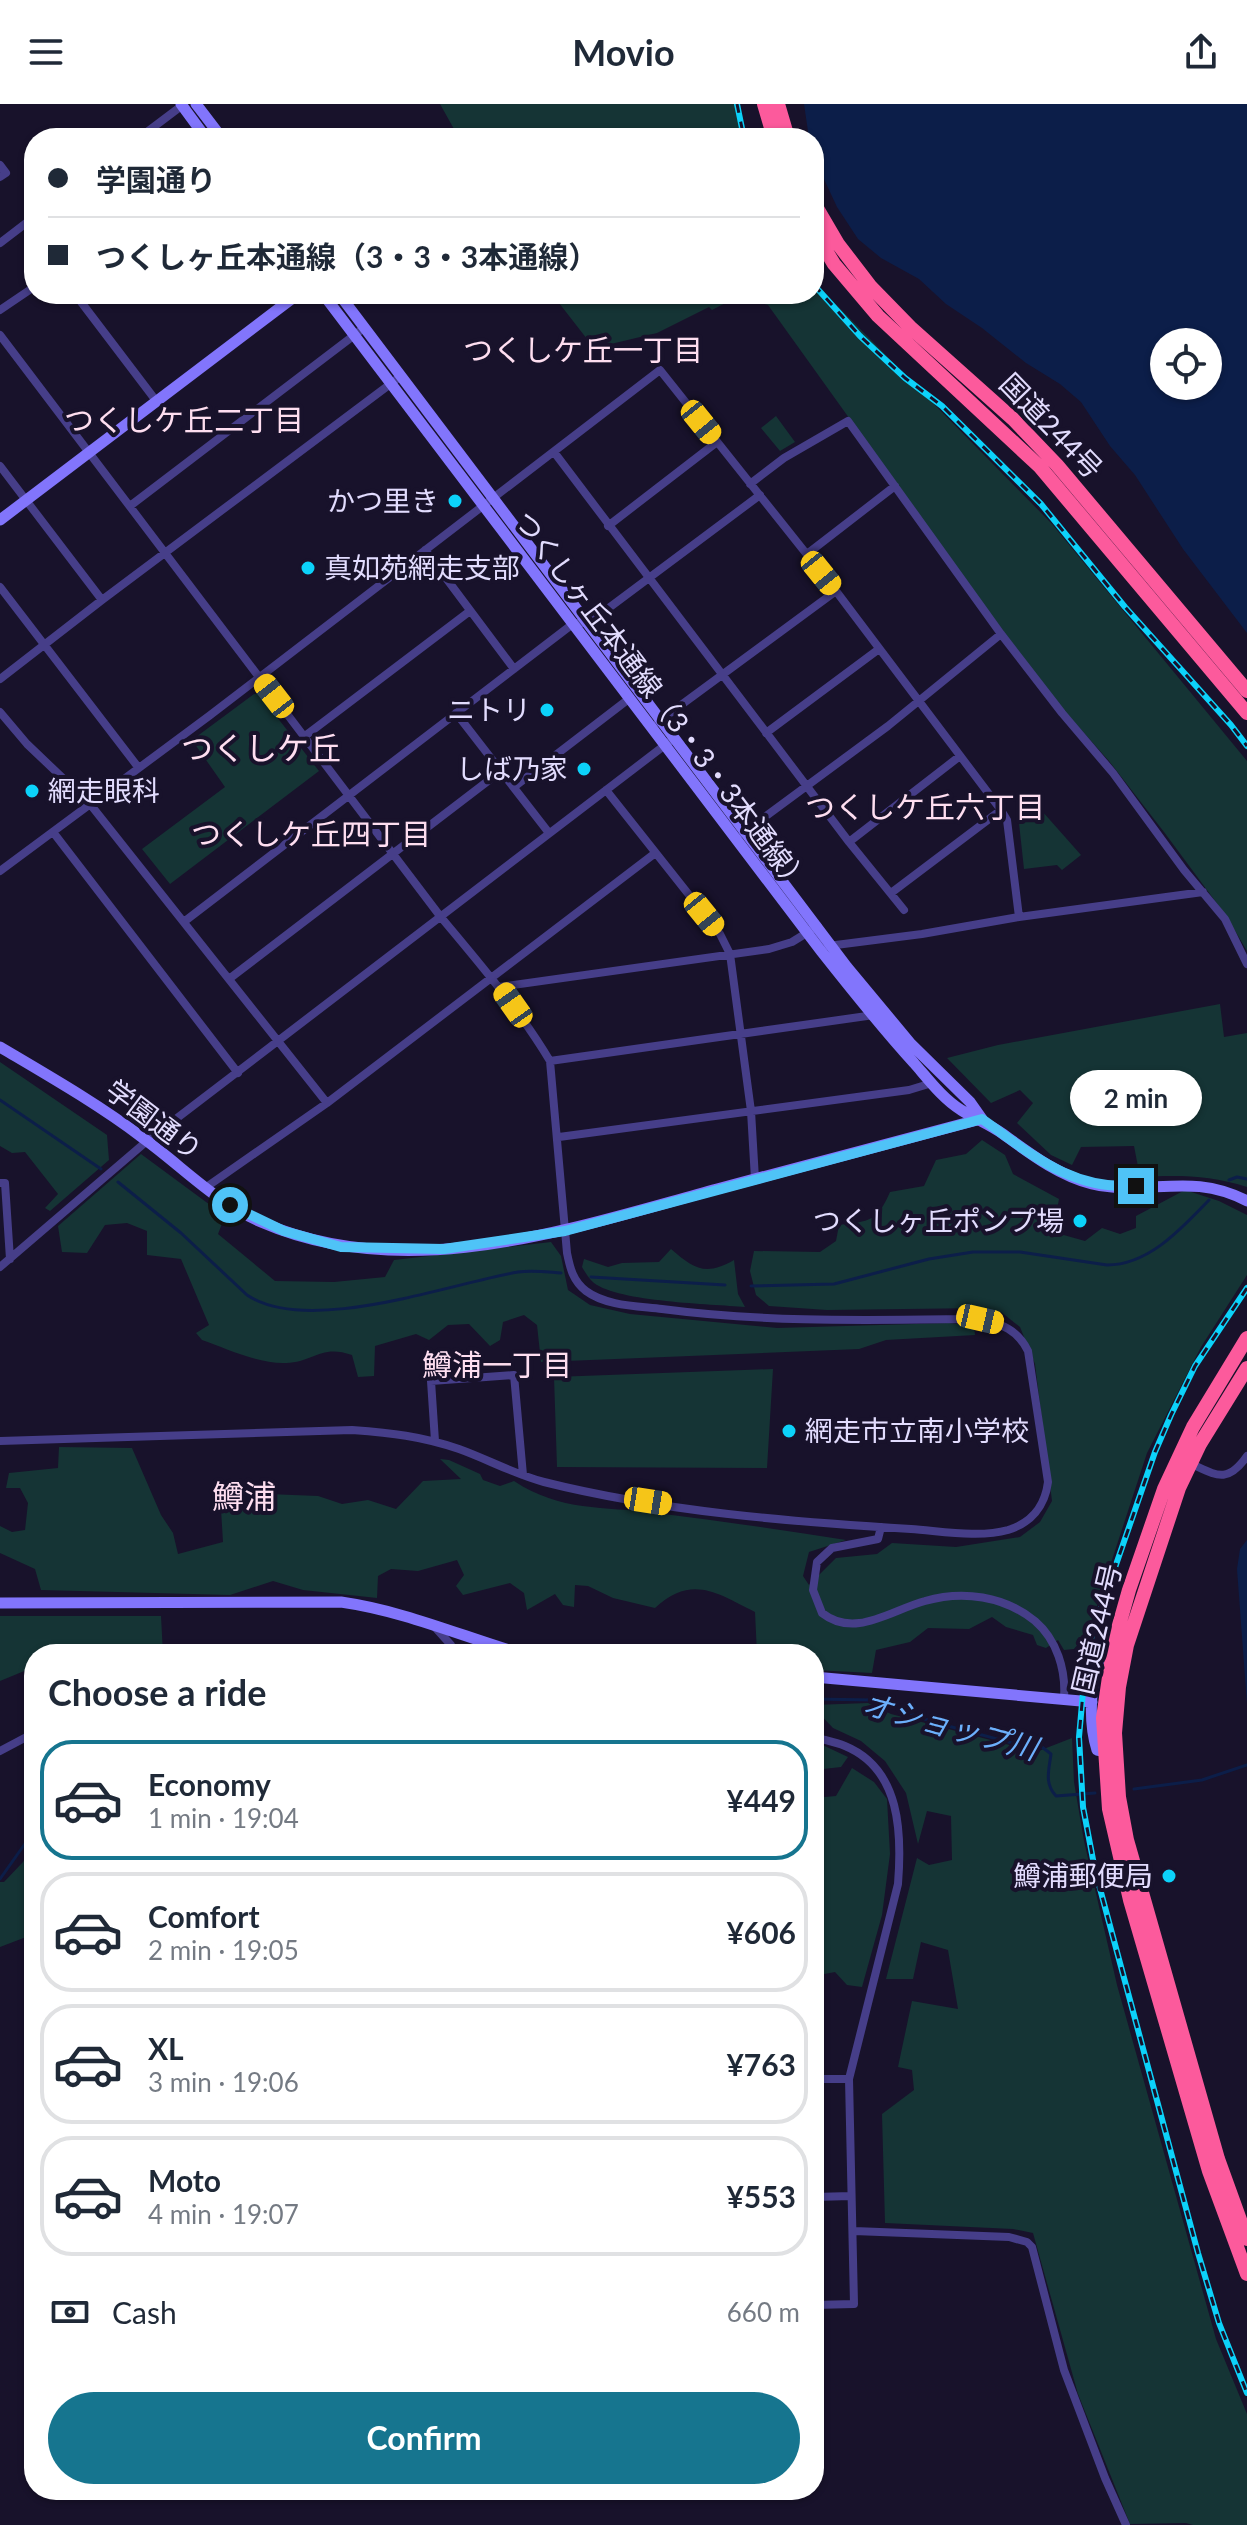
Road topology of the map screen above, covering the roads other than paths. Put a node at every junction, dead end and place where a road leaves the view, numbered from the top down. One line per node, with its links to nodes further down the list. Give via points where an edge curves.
1 (196, 104): 7 (street)
2 (764, 104): 8 (highway)
3 (778, 104): 9 (highway)
4 (182, 105): 5 (street); 6 (street)
5 (152, 128)
6 (199, 128)
7 (214, 128)
8 (771, 128)
9 (785, 128)
10 (0, 165): 11 (street, via 6,173)
11 (0, 177)
12 (824, 220): 55 (highway, 国道244号, via 871,287 1057,465)
13 (24, 225): 14 (street)
14 (0, 243)
15 (824, 248): 60 (highway, 国道244号, via 878,316 1040,467)
16 (24, 294): 21 (street)
17 (83, 304): 25 (street)
18 (285, 304): 25 (street)
19 (333, 304): 22 (street, つくしヶ丘本通線（3・3・3本通線）)
20 (345, 304): 22 (street, つくしヶ丘本通線（3・3・3本通線）)
21 (0, 310)
22 (360, 330): 24 (street, つくしヶ丘本通線（3・3・3本通線）); 35 (street)
23 (0, 335): 28 (street)
24 (396, 379): 34 (street, つくしヶ丘本通線（3・3・3本通線）); 39 (street)
25 (157, 402): 28 (street)
26 (717, 442): 27 (street, via 660,370); 30 (street); 37 (street)
27 (554, 452): 34 (street); 37 (street)
28 (89, 453): 33 (street); 35 (street)
29 (0, 466): 33 (street)
30 (750, 484): 31 (street, via 848,421); 32 (street)
31 (895, 486): 40 (street); 48 (street)
32 (760, 495): 40 (street); 41 (street)
33 (26, 500): 36 (street); 44 (street)
34 (488, 502): 38 (street); 46 (street, つくしヶ丘本通線（3・3・3本通線）); 47 (street, つくしヶ丘本通線（3・3・3本通線）)
35 (130, 506): 39 (street)
36 (0, 520)
37 (608, 526): 41 (street)
38 (425, 550): 45 (street); 53 (street)
39 (166, 554): 44 (street); 53 (street)
40 (807, 554): 43 (street)
41 (649, 579): 47 (street); 52 (street)
42 (0, 587): 49 (street)
43 (836, 591): 50 (street); 52 (street)
44 (102, 600): 49 (street)
45 (470, 611): 51 (street); 63 (street)
46 (574, 623): 47 (street); 51 (street); 56 (street, つくしヶ丘本通線（3・3・3本通線）)
47 (589, 623): 61 (street, つくしヶ丘本通線（3・3・3本通線）)
48 (1001, 634): 57 (street); 81 (street)
49 (44, 644): 54 (street); 66 (street)
50 (879, 649): 57 (street); 62 (street)
51 (514, 669): 59 (street)
52 (723, 675): 61 (street); 62 (street)
53 (258, 676): 63 (street); 66 (street)
54 (0, 679)
55 (1247, 691)
56 (630, 698): 61 (street, つくしヶ丘本通線（3・3・3本通線）); 69 (street)
57 (918, 702): 65 (street); 68 (street)
58 (0, 712): 72 (street)
59 (456, 713): 67 (street); 71 (street)
60 (1247, 713)
61 (656, 724): 64 (street, つくしヶ丘本通線（3・3・3本通線）)
62 (766, 733): 68 (street)
63 (305, 736): 71 (street)
64 (670, 742): 70 (street); 76 (street, つくしヶ丘本通線（3・3・3本通線）)
65 (960, 756): 73 (street); 77 (street)
66 (138, 767): 72 (street)
67 (501, 771): 69 (street); 78 (street)
68 (807, 786): 76 (street); 77 (street)
69 (514, 787): 75 (street)
70 (606, 790): 75 (street); 79 (street)
71 (348, 794): 78 (street); 86 (street)
72 (90, 804): 74 (street); 86 (street)
73 (1001, 810): 82 (street); 85 (street, via 1007,820)
74 (53, 832): 80 (street); 99 (street)
75 (549, 833): 84 (street)
76 (741, 834): 87 (street, つくしヶ丘本通線（3・3・3本通線）)
77 (849, 842): 82 (street)
78 (393, 853): 84 (street); 92 (street)
79 (654, 854): 89 (street, via 720,934); 91 (street)
80 (0, 871)
81 (1203, 892): 85 (street); 90 (street, via 1225,919)
82 (891, 893): 83 (street)
83 (904, 910)
84 (440, 916): 91 (street); 96 (street)
85 (1019, 917): 88 (street)
86 (185, 921): 92 (street)
87 (813, 930): 88 (street, つくしヶ丘本通線（3・3・3本通線）); 89 (street, via 781,947)
88 (826, 948): 94 (street, つくしヶ丘本通線（3・3・3本通線）)
89 (730, 954): 93 (street); 95 (street)
90 (1247, 964)
91 (491, 978): 93 (street); 101 (street)
92 (229, 979): 96 (street)
93 (499, 987): 98 (street)
94 (876, 1013): 95 (street); 100 (street, つくしヶ丘本通線（3・3・3本通線）); 103 (street, つくしヶ丘本通線（3・3・3本通線）)
95 (741, 1035): 98 (street); 102 (street)
96 (279, 1042): 99 (street); 101 (street)
97 (0, 1047): 105 (street, 学園通り)
98 (550, 1061): 104 (street)
99 (238, 1073): 105 (street)
100 (932, 1083): 102 (street); 103 (street, つくしヶ丘本通線（3・3・3本通線）, via 961,1110)
101 (327, 1103): 108 (street)
102 (751, 1111): 104 (street); 106 (street)
103 (982, 1119): 106 (street, 学園通り); 109 (street, つくしヶ丘本通線（3・3・3本通線）, via 1072,1178 1120,1187 1205,1185)
104 (559, 1137): 110 (street)
105 (147, 1141): 108 (street, 学園通り); 111 (street)
106 (755, 1179): 110 (street, 学園通り)
107 (0, 1183): 111 (street, via 5,1183)
108 (205, 1188): 110 (street, 学園通り, via 258,1220 341,1247 444,1249)
109 (1247, 1201)
110 (565, 1231): 120 (street, via 573,1276 586,1291 605,1300 717,1316 814,1321 980,1319 1001,1323 1022,1339 1048,1482 1039,1508 1019,1526 989,1533)
111 (10, 1259): 112 (street)
112 (0, 1267)
113 (1247, 1338): 118 (highway, 国道244号, via 1209,1397)
114 (1247, 1368): 118 (highway, 国道244号)
115 (0, 1441): 116 (street, via 352,1430)
116 (435, 1441): 119 (street); 119 (street, via 431,1381 514,1375)
117 (1247, 1456): 118 (street, via 1238,1469 1221,1476)
118 (1184, 1461): 125 (highway, 国道244号)
119 (523, 1475): 120 (street, via 676,1506)
120 (881, 1527): 127 (street, via 878,1539 832,1548 817,1562 813,1590 822,1613 836,1622 855,1624 942,1597 1004,1602 1040,1625 1054,1645)
121 (0, 1603): 122 (street, via 341,1602)
122 (431, 1623): 123 (street); 124 (street)
123 (450, 1644)
124 (493, 1644)
125 (1121, 1644): 128 (street, via 1107,1645 1101,1654); 132 (highway, 国道244号)
126 (824, 1678): 127 (street)
127 (1064, 1698): 128 (street)
128 (1092, 1702): 132 (street, via 1093,1739 1097,1750)
129 (24, 1738): 131 (street)
130 (824, 1740): 134 (street, via 847,1747 874,1767 900,1824 898,1884)
131 (0, 1751)
132 (1110, 1753): 138 (highway, 国道244号, via 1127,1840 1214,2145); 139 (highway, 国道244号, via 1109,1809 1130,1900 1209,2171)
133 (824, 2079): 134 (street)
134 (849, 2079): 135 (street)
135 (851, 2196): 136 (street); 137 (street)
136 (824, 2197)
137 (854, 2231): 140 (street, via 854,2304); 141 (street, via 1009,2237 1032,2247 1064,2370)
138 (1247, 2239)
139 (1247, 2274)
140 (824, 2305)
141 (1126, 2525)

